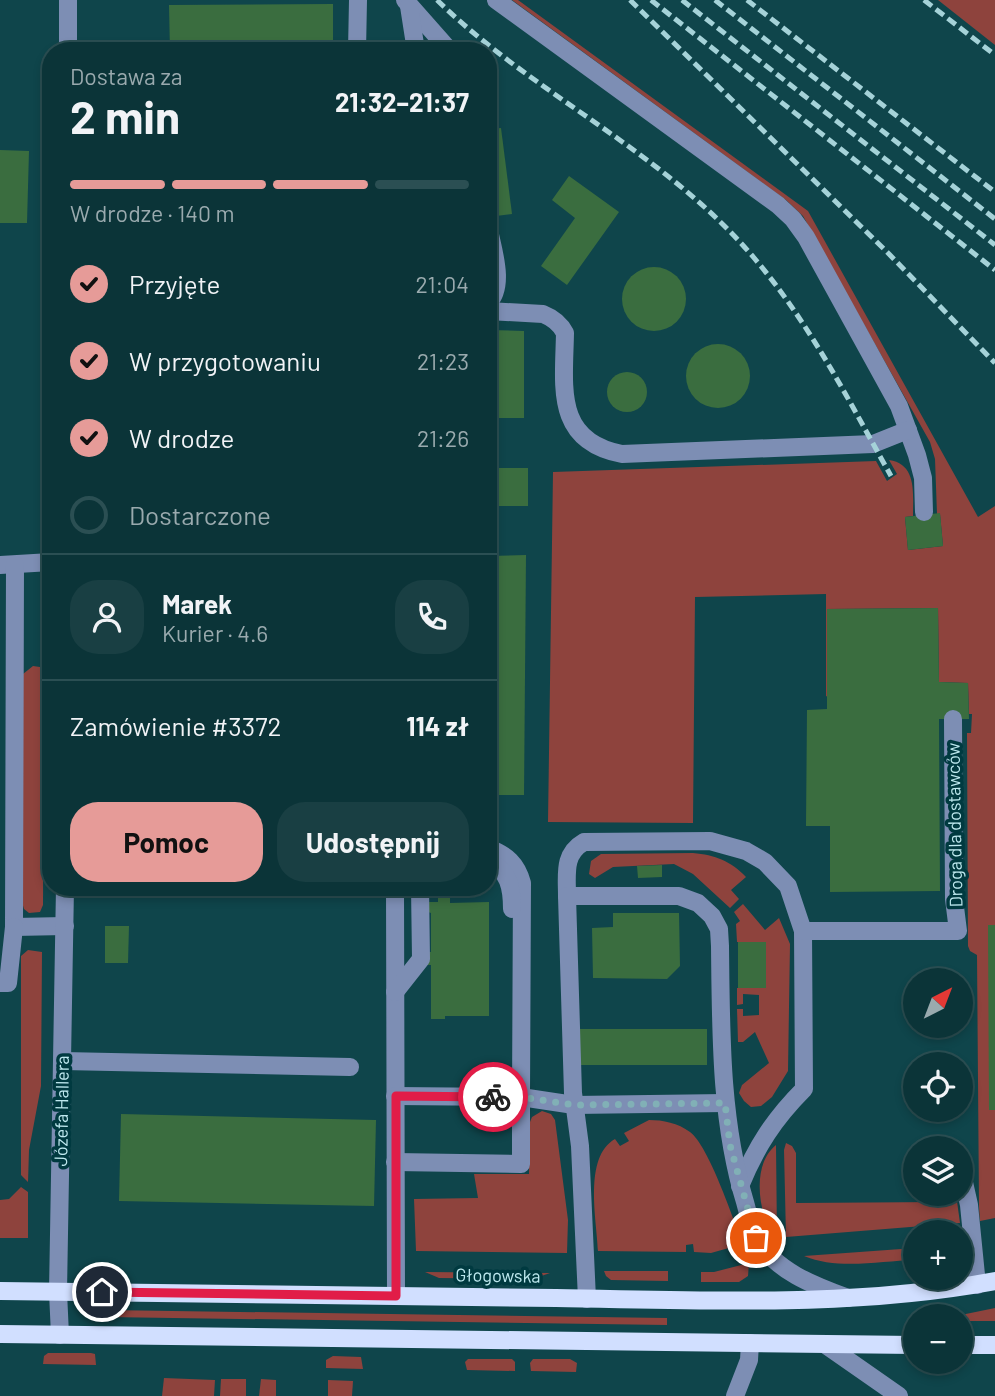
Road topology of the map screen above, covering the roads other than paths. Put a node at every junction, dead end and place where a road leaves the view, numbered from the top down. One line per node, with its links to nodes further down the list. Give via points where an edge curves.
1 (68, 0): 5 (street)
2 (358, 0): 6 (street)
3 (496, 0): 10 (street, via 786,212 806,237)
4 (407, 2): 7 (street); 8 (street)
5 (68, 42)
6 (357, 42)
7 (414, 42)
8 (442, 42)
9 (497, 312): 10 (street, via 542,314 562,326 566,409 578,430 609,451 873,444)
10 (908, 430): 11 (street, via 923,478)
11 (924, 512)
12 (42, 563): 13 (street)
13 (8, 565): 22 (street)
14 (953, 719): 23 (street, Droga dla dostawców, via 958,931)
15 (497, 853): 24 (street, via 510,860 522,883)
16 (497, 867): 24 (street, via 504,871 512,890 512,927)
17 (65, 896): 21 (street, Józefa Hallera)
18 (395, 896): 26 (street)
19 (420, 896): 26 (street, via 421,959)
20 (567, 897): 23 (street, via 570,856 584,842 710,841 746,851 765,863 788,887); 31 (street, via 679,896 698,903 712,916 719,929); 32 (street)
21 (65, 926): 22 (street); 27 (street, Józefa Hallera)
22 (14, 927): 25 (street, via 8,984)
23 (803, 931): 34 (street, via 804,1089 781,1112 753,1154)
24 (522, 949): 30 (street)
25 (0, 983)
26 (395, 992): 29 (street)
27 (63, 1061): 28 (street); 39 (street, Józefa Hallera)
28 (351, 1067)
29 (396, 1096): 30 (street); 33 (street)
30 (521, 1097): 32 (street); 33 (street, via 520,1164)
31 (725, 1103): 32 (street); 34 (street)
32 (574, 1105): 41 (street)
33 (396, 1162): 40 (street)
34 (740, 1186): 42 (street, via 756,1238 777,1263)
35 (969, 1206): 37 (street)
36 (995, 1281): 37 (main road, Głogowska)
37 (977, 1285): 42 (main road, Głogowska)
38 (0, 1291): 39 (main road, Głogowska)
39 (58, 1292): 40 (main road, Głogowska); 44 (street, Józefa Hallera)
40 (396, 1296): 41 (main road, Głogowska)
41 (587, 1298): 42 (main road, Głogowska)
42 (848, 1298)
43 (0, 1334): 44 (main road)
44 (60, 1335): 45 (main road)
45 (750, 1343): 46 (main road); 50 (street, via 749,1360)
46 (826, 1345): 47 (main road); 51 (street)
47 (903, 1345)
48 (973, 1345): 49 (main road)
49 (995, 1345)
50 (735, 1396)
51 (899, 1396)

